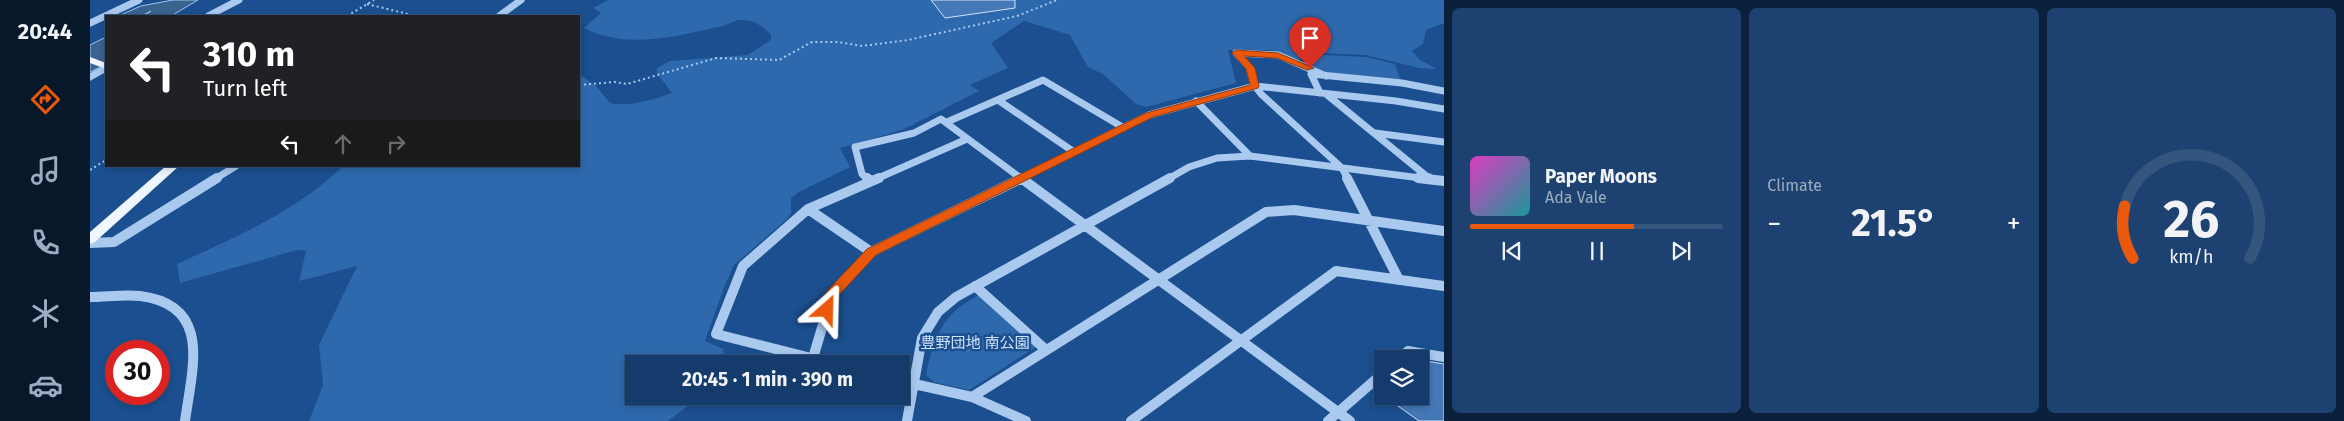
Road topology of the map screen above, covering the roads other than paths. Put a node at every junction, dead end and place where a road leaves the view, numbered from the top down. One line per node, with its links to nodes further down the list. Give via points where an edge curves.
1 (139, 0): 4 (street)
2 (239, 0): 5 (street)
3 (521, 0): 6 (street)
4 (107, 15)
5 (210, 15)
6 (500, 15)
7 (105, 16): 8 (street)
8 (90, 23)
9 (90, 60): 10 (main road)
10 (105, 67)
11 (105, 68): 13 (street)
12 (1326, 76): 14 (street, via 1278,55 1236,53 1250,68); 15 (street); 16 (street, via 1311,74)
13 (90, 77)
14 (1255, 86): 16 (street); 18 (street); 29 (street)
15 (1444, 91)
16 (1323, 94): 19 (street); 22 (street)
17 (998, 100): 20 (street); 21 (street, via 1047,80); 25 (street)
18 (1196, 101): 21 (street, via 1150,115); 26 (street)
19 (1444, 109)
20 (947, 122): 23 (street); 32 (street, via 942,119 914,133 855,147 862,174)
21 (1124, 128): 25 (street)
22 (1375, 133): 24 (street); 31 (street)
23 (967, 139): 30 (street); 32 (street)
24 (1444, 142)
25 (1074, 152): 30 (street)
26 (1250, 156): 29 (street); 36 (street, via 1217,158 1189,167)
27 (172, 167): 38 (main road)
28 (234, 167): 39 (street, via 114,242)
29 (1342, 168): 31 (street); 35 (street)
30 (1022, 178): 36 (street); 40 (street)
31 (1430, 179): 33 (street)
32 (871, 181): 34 (street)
33 (1444, 181)
34 (808, 209): 40 (street); 49 (street, via 742,266 716,334)
35 (1368, 220): 37 (street); 41 (street, via 1294,210 1266,212); 42 (street)
36 (1087, 226): 41 (street); 43 (street)
37 (1444, 230)
38 (90, 239)
39 (90, 243)
40 (871, 252): 50 (street, via 832,294)
41 (1158, 279): 46 (street); 47 (street)
42 (1399, 280): 44 (street); 46 (street, via 1336,271)
43 (975, 286): 47 (street); 54 (street, via 938,312 930,324 922,338)
44 (1444, 286)
45 (90, 297): 57 (street, via 140,296 171,305 183,313 192,326 194,341)
46 (1240, 340): 56 (street); 60 (street)
47 (1046, 350): 55 (street)
48 (1429, 354): 51 (street)
49 (801, 355)
50 (814, 355)
51 (1444, 357)
52 (1374, 381): 56 (street)
53 (910, 383): 54 (street)
54 (913, 384): 55 (street); 58 (street)
55 (972, 397): 59 (street)
56 (1338, 412): 61 (street); 62 (street)
57 (186, 421)
58 (907, 421)
59 (1026, 421)
60 (1131, 421)
61 (1328, 421)
62 (1350, 421)

